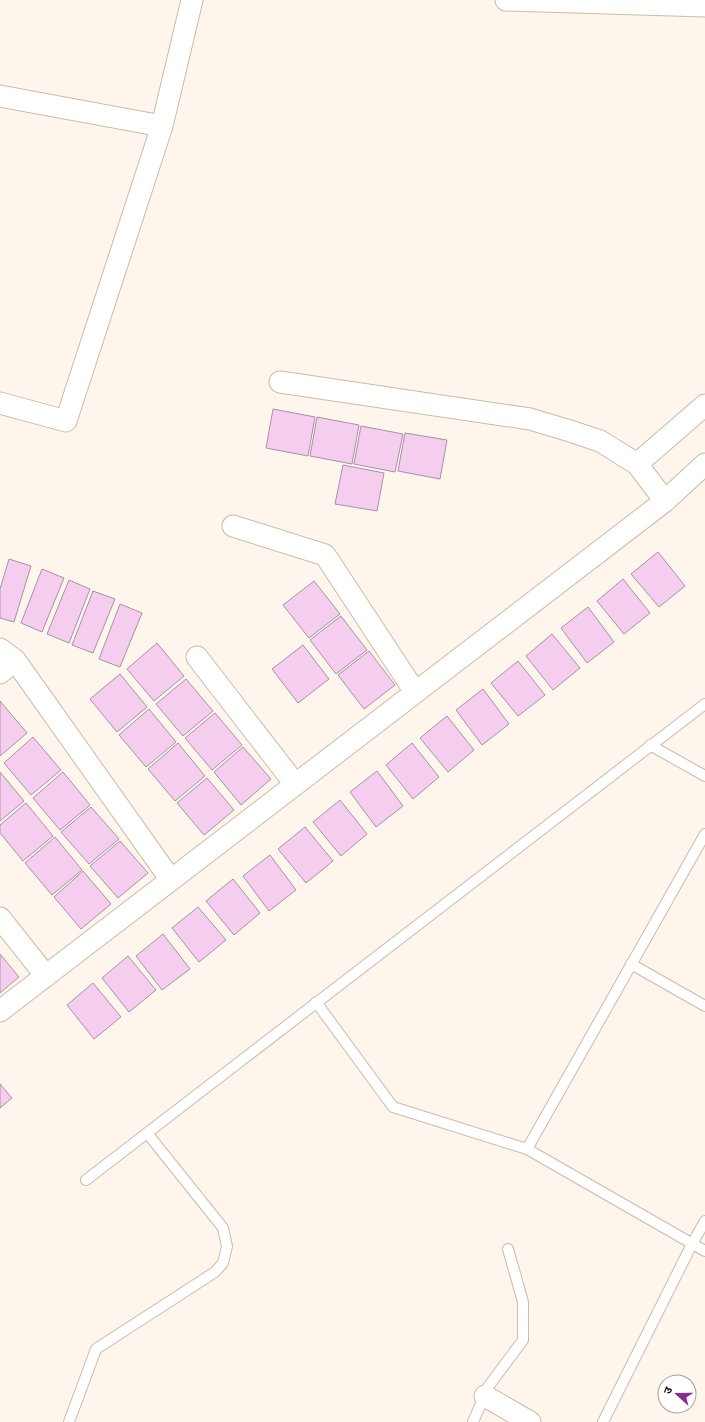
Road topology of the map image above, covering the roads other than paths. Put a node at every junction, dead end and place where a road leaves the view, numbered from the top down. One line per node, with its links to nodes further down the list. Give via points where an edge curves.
1 (192, 0): 5 (street)
2 (506, 0): 3 (street)
3 (705, 6)
4 (0, 96): 5 (street)
5 (162, 126): 7 (street, via 66,421)
6 (280, 382): 9 (street, via 530,419 600,441)
7 (0, 403)
8 (705, 405): 9 (street)
9 (637, 464): 11 (street)
10 (705, 464): 11 (street)
11 (665, 501): 15 (street)
12 (233, 526): 15 (street, via 325,555)
13 (196, 657): 19 (street)
14 (5, 661): 21 (street)
15 (415, 692): 19 (street)
16 (705, 704): 17 (lane)
17 (650, 745): 18 (lane); 25 (lane)
18 (705, 776)
19 (295, 784): 21 (street)
20 (705, 834): 23 (lane)
21 (170, 880): 24 (street)
22 (0, 918): 24 (street)
23 (631, 964): 26 (lane); 29 (lane)
24 (46, 976): 27 (street)
25 (316, 1002): 28 (lane); 29 (lane, via 393,1107)
26 (705, 1006)
27 (0, 1011)
28 (147, 1133): 30 (lane); 36 (lane, via 223,1228 227,1246 223,1263 215,1272 96,1349)
29 (527, 1149): 32 (lane)
30 (86, 1180)
31 (705, 1221): 32 (lane)
32 (692, 1244): 34 (lane); 39 (lane)
33 (508, 1249): 35 (lane, via 523,1302 523,1340 488,1387)
34 (705, 1251)
35 (485, 1396): 37 (lane); 38 (street)
36 (68, 1422)
37 (473, 1422)
38 (530, 1422)
39 (603, 1422)

